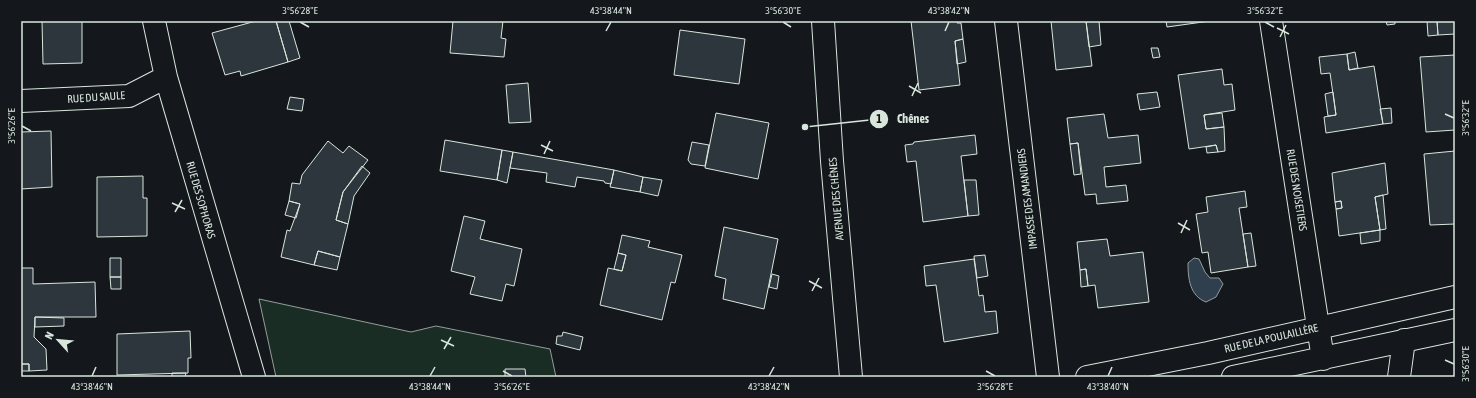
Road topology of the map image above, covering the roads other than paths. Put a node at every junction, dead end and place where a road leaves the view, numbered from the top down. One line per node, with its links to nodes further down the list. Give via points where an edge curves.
1 (154, 21): 5 (street, RUE DES SOPHORAS)
2 (823, 21): 13 (street, AVENUE DES CHÊNES)
3 (1006, 21): 14 (street, IMPASSE DES AMANDIERS)
4 (1271, 21): 8 (street, RUE DES NOISETIERS)
5 (166, 77): 6 (street, RUE DU SAULE, via 129,96); 12 (street, RUE DES SOPHORAS)
6 (21, 101)
7 (1455, 297): 8 (street, RUE DE LA POULAILLÈRE)
8 (1318, 327): 11 (street, RUE DES NOISETIERS); 15 (street, RUE DE LA POULAILLÈRE, via 1208,353)
9 (1455, 330): 10 (street)
10 (1404, 340): 11 (street); 17 (street)
11 (1323, 359): 16 (street)
12 (254, 377)
13 (851, 377)
14 (1048, 377)
15 (1088, 377)
16 (1233, 377)
17 (1399, 377)

